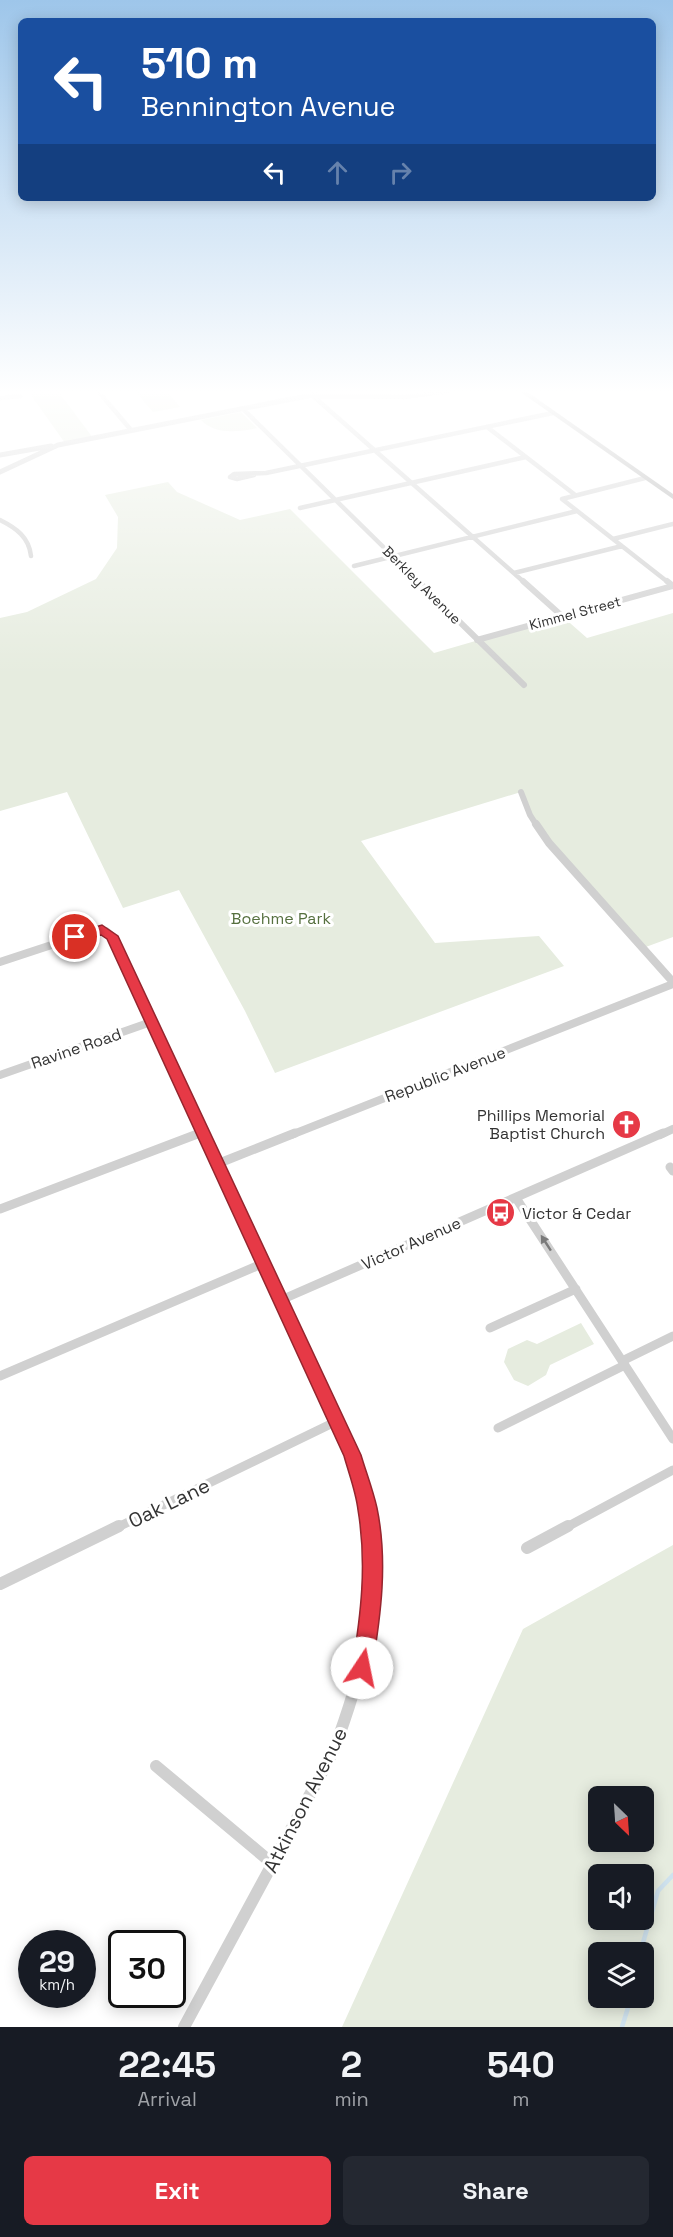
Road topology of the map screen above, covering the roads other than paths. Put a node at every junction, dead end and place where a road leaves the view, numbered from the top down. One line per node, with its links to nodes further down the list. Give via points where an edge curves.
1 (321, 486): 9 (street, Berkley Avenue)
2 (399, 486): 9 (street)
3 (414, 486): 14 (street)
4 (563, 486): 7 (street)
5 (611, 486): 7 (street)
6 (656, 486): 8 (main road)
7 (574, 494): 11 (street, via 562,499)
8 (673, 497)
9 (335, 499): 10 (street); 18 (street, Berkley Avenue)
10 (300, 507)
11 (577, 511): 14 (street); 15 (street)
12 (0, 520): 17 (street, via 22,534)
13 (673, 524): 15 (street)
14 (472, 536): 18 (street); 20 (street)
15 (613, 539): 16 (street)
16 (622, 546): 20 (street); 21 (street)
17 (31, 556)
18 (392, 556): 19 (street); 23 (street, Berkley Avenue)
19 (354, 566)
20 (514, 573): 22 (street)
21 (673, 586): 22 (street, Kimmel Street)
22 (562, 616): 23 (street, Kimmel Street)
23 (477, 640): 24 (street, Berkley Avenue)
24 (524, 685)
25 (521, 792): 27 (street, via 530,815 549,843)
26 (0, 962): 28 (street, Atkinson Avenue, via 94,931 106,931 112,936)
27 (673, 983): 32 (street, Republic Avenue)
28 (151, 1022): 29 (street, Ravine Road); 31 (street, Atkinson Avenue)
29 (0, 1075)
30 (673, 1129): 33 (street, Victor Avenue)
31 (203, 1132): 32 (street, Atkinson Avenue); 34 (street)
32 (217, 1164): 35 (street, Atkinson Avenue)
33 (516, 1198): 36 (street, one-way to 33); 37 (street, Victor Avenue)
34 (0, 1209)
35 (264, 1263): 37 (street, Atkinson Avenue); 41 (street)
36 (576, 1289): 38 (street); 40 (street)
37 (281, 1300): 42 (street, Atkinson Avenue)
38 (490, 1329)
39 (673, 1336): 40 (street)
40 (624, 1363): 43 (street); 44 (street)
41 (0, 1376)
42 (337, 1421): 47 (street, Oak Lane); 49 (street, Atkinson Avenue, via 362,1484 372,1540 374,1574 366,1652 333,1752)
43 (498, 1428)
44 (673, 1439)
45 (673, 1470): 46 (street)
46 (527, 1548)
47 (0, 1584)
48 (156, 1766): 49 (street)
49 (273, 1864): 50 (street, Atkinson Avenue)
50 (184, 2027)

